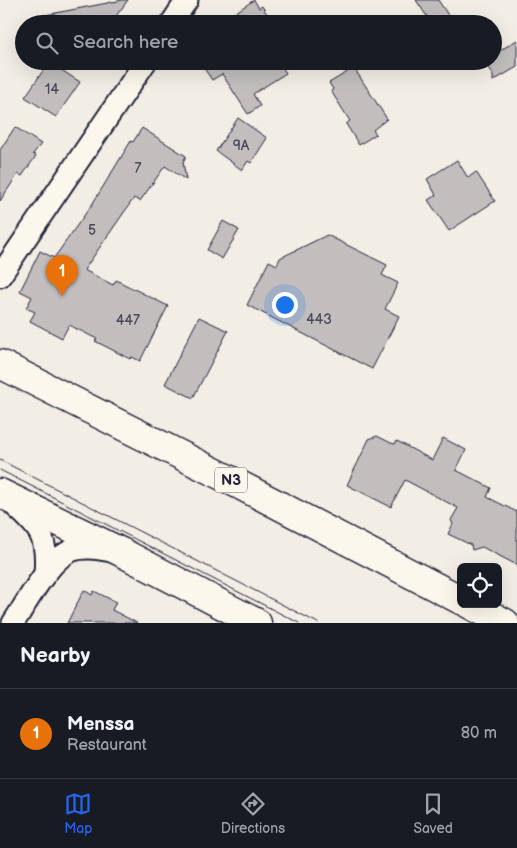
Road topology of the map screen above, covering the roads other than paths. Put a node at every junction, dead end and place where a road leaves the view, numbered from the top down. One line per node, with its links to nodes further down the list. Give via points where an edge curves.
1 (188, 0): 2 (street)
2 (177, 15)
3 (140, 70): 4 (street)
4 (0, 276)
5 (0, 364): 9 (main road, N3)
6 (2, 494): 7 (main road); 8 (street, via 34,522 41,533 46,548)
7 (120, 552): 8 (street, via 87,548 71,551); 12 (main road)
8 (46, 574): 11 (street)
9 (457, 598)
10 (477, 608): 13 (main road)
11 (13, 623)
12 (257, 623)
13 (505, 623)

